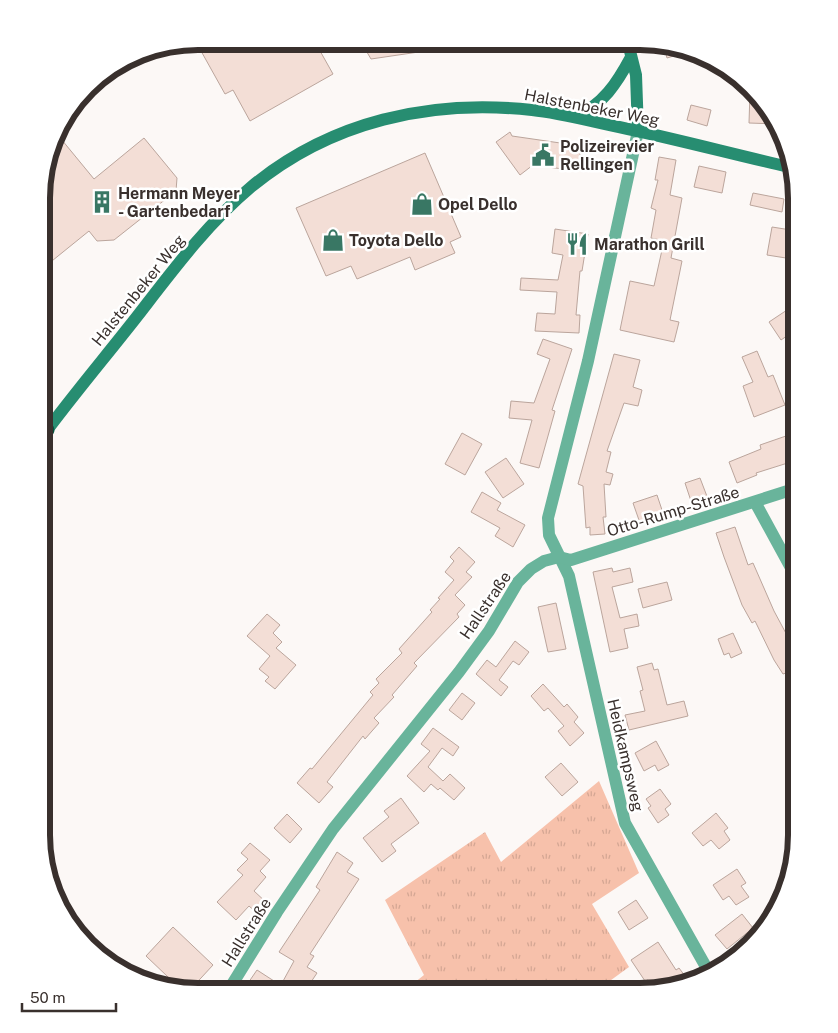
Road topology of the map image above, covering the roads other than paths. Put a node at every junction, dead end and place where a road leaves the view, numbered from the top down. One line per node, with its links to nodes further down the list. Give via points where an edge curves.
1 (630, 50): 2 (main road)
2 (632, 57): 3 (main road, via 605,98); 4 (main road, via 638,89)
3 (575, 117): 4 (main road, Halstenbeker Weg); 6 (main road, Halstenbeker Weg, via 532,110 436,108 378,119 300,154 251,187 205,233)
4 (638, 131): 5 (main road, Halstenbeker Weg); 9 (street, via 588,361 548,518 549,535)
5 (784, 166)
6 (50, 425)
7 (788, 491): 8 (street, Otto-Rump-Straße)
8 (755, 502): 9 (street, Otto-Rump-Straße, via 571,560); 10 (street)
9 (559, 557): 11 (street, Heidkampsweg, via 569,576 625,823); 12 (street, Hallstraße, via 539,563 518,582 489,631 459,672 334,829)
10 (788, 564)
11 (706, 967)
12 (233, 983)

